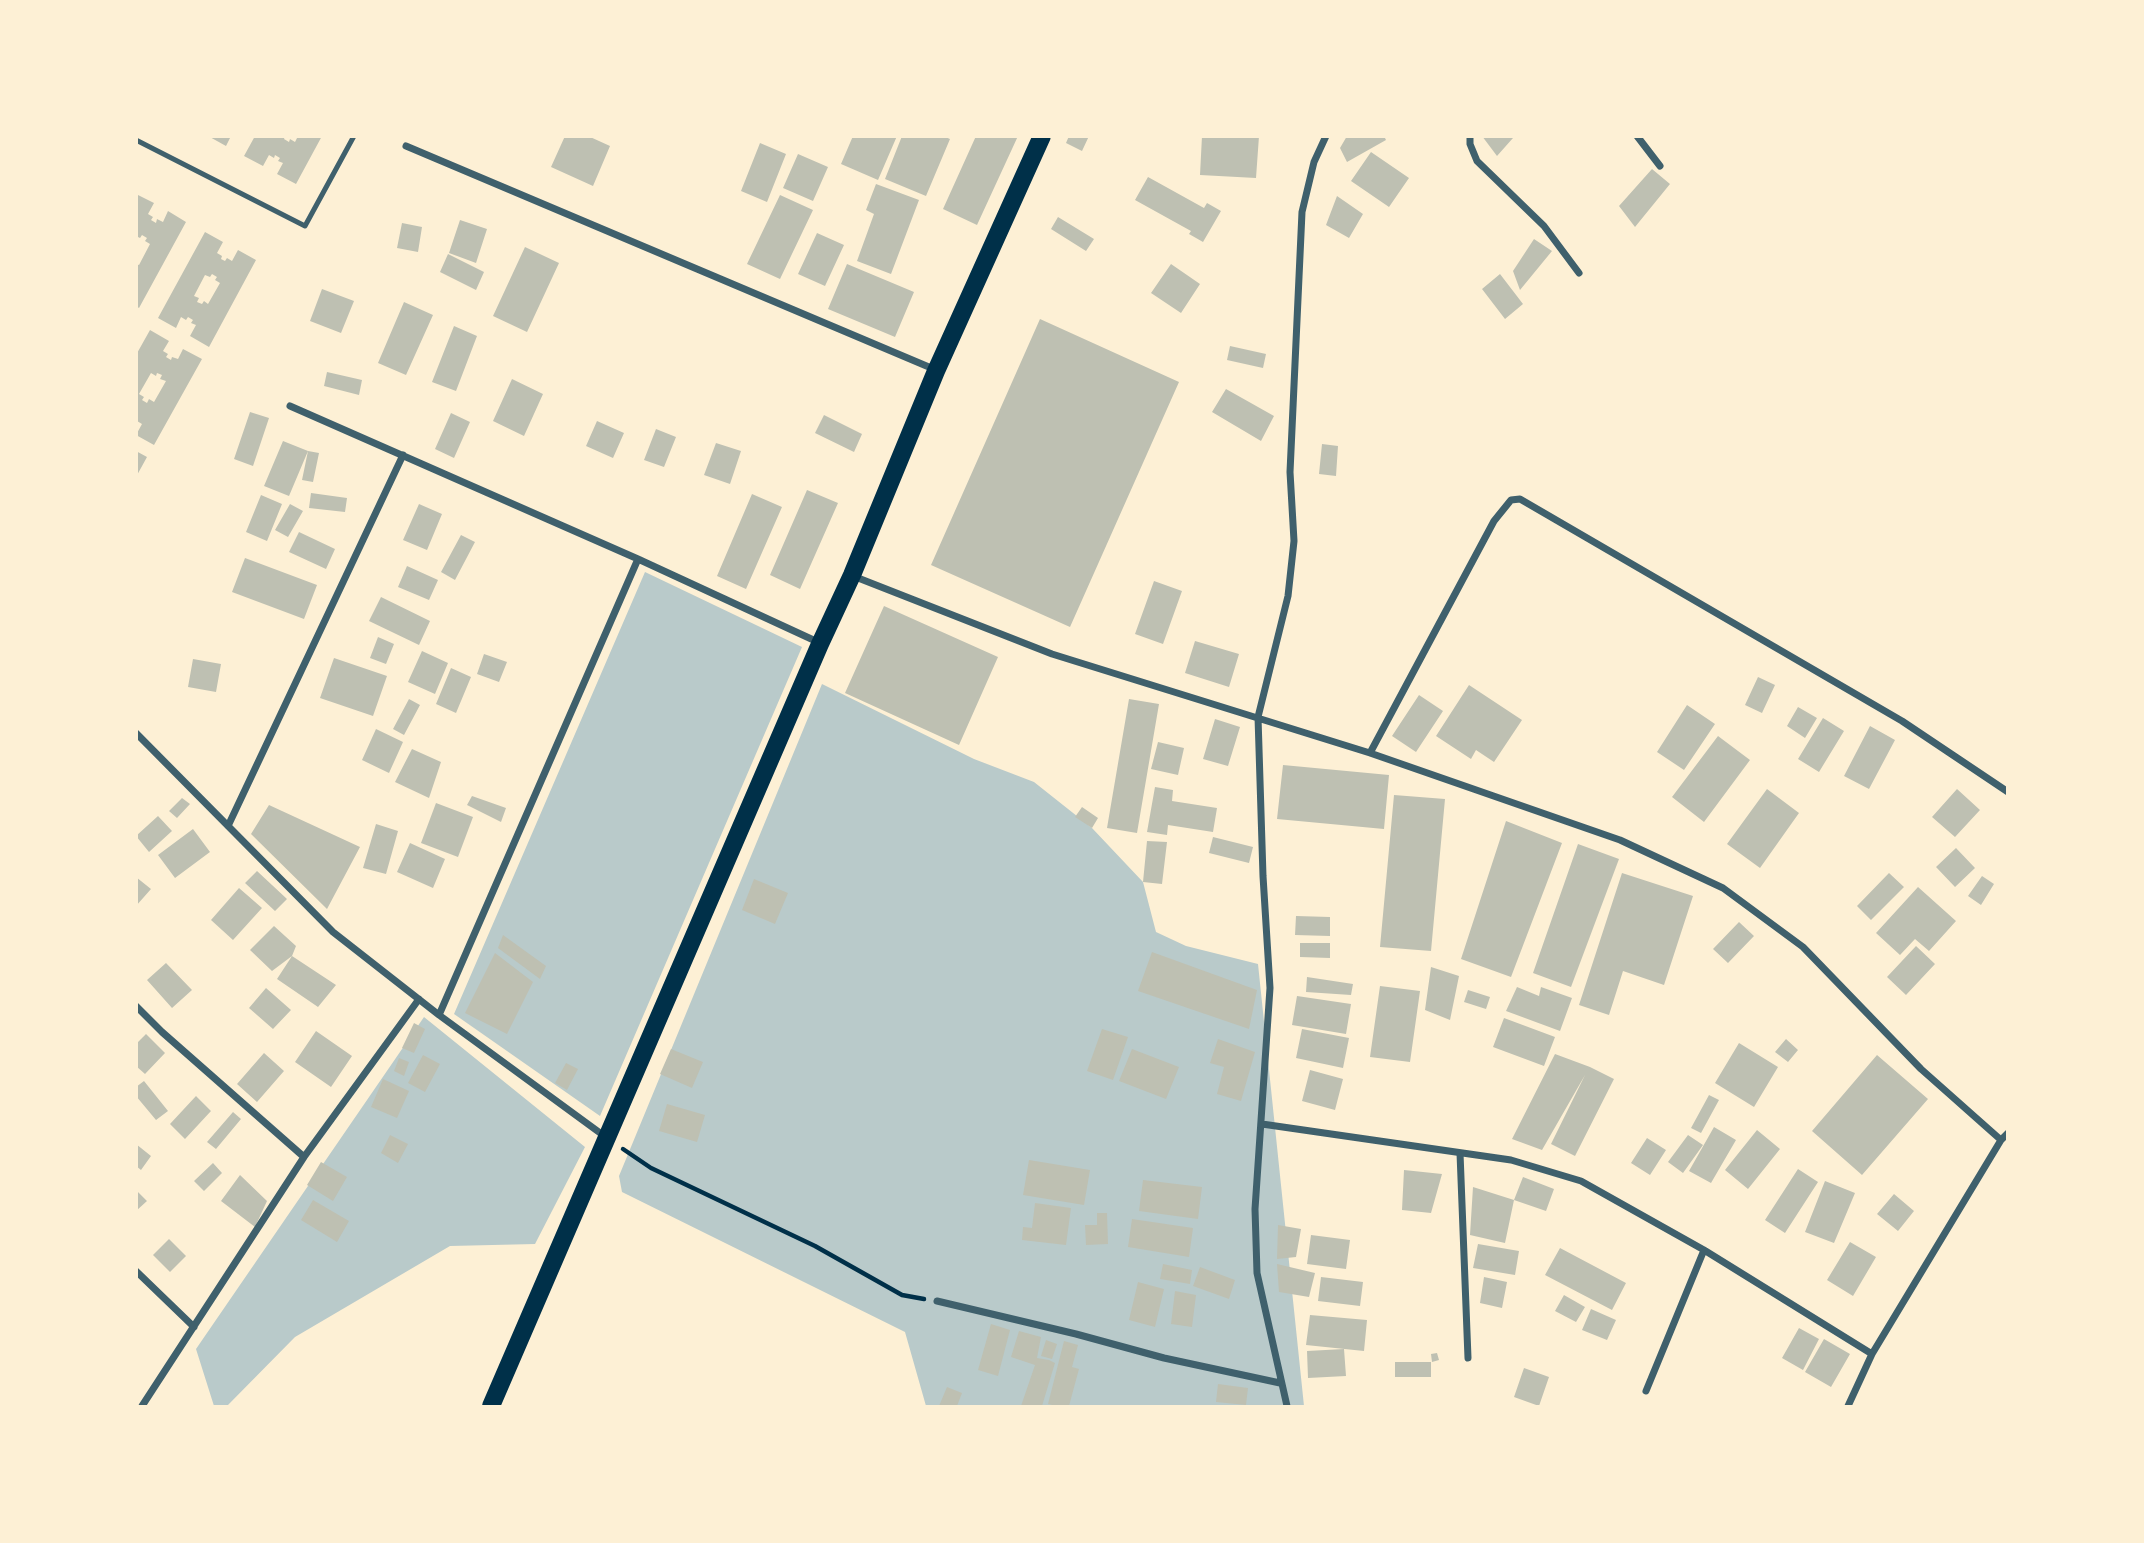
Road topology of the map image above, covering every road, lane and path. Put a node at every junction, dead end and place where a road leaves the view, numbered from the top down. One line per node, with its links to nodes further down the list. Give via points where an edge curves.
1 (354, 136): 6 (lane, via 305,226)
2 (1042, 136): 10 (main road)
3 (1326, 136): 16 (street, via 1314,162 1302,212 1290,472 1294,541 1288,596)
4 (1470, 136): 9 (street, via 1478,161 1544,226)
5 (1637, 136): 8 (street)
6 (136, 140)
7 (407, 146): 10 (street)
8 (1660, 166)
9 (1579, 273)
10 (936, 371): 14 (main road)
11 (290, 406): 12 (street)
12 (403, 455): 13 (street); 20 (street)
13 (638, 559): 15 (street); 23 (street)
14 (852, 575): 15 (main road); 16 (street, via 1052,653)
15 (820, 643): 26 (main road)
16 (1258, 717): 18 (street); 24 (street, via 1270,988)
17 (136, 733): 20 (street)
18 (1370, 753): 19 (street, via 1494,521 1511,500 1520,499 1902,721); 27 (street, via 1620,840 1723,888 1803,947 1921,1069)
19 (2007, 792)
20 (228, 826): 21 (street, via 333,932)
21 (419, 999): 23 (street); 29 (street)
22 (136, 1006): 29 (street)
23 (439, 1015): 26 (street)
24 (1262, 1124): 28 (street); 36 (street, via 1255,1209 1257,1273)
25 (2007, 1133): 27 (street)
26 (608, 1139): 32 (path, via 651,1168 815,1246 902,1295); 39 (main road)
27 (2001, 1140): 34 (street)
28 (1460, 1153): 30 (street, via 1511,1160 1581,1181); 35 (street)
29 (304, 1157): 33 (street)
30 (1704, 1250): 34 (street); 37 (street)
31 (136, 1271): 33 (street)
32 (937, 1301): 36 (street)
33 (194, 1327): 38 (street)
34 (1872, 1354): 41 (street)
35 (1468, 1358)
36 (1280, 1383): 40 (street)
37 (1646, 1391)
38 (142, 1406)
39 (491, 1406)
40 (1287, 1406)
41 (1848, 1406)

